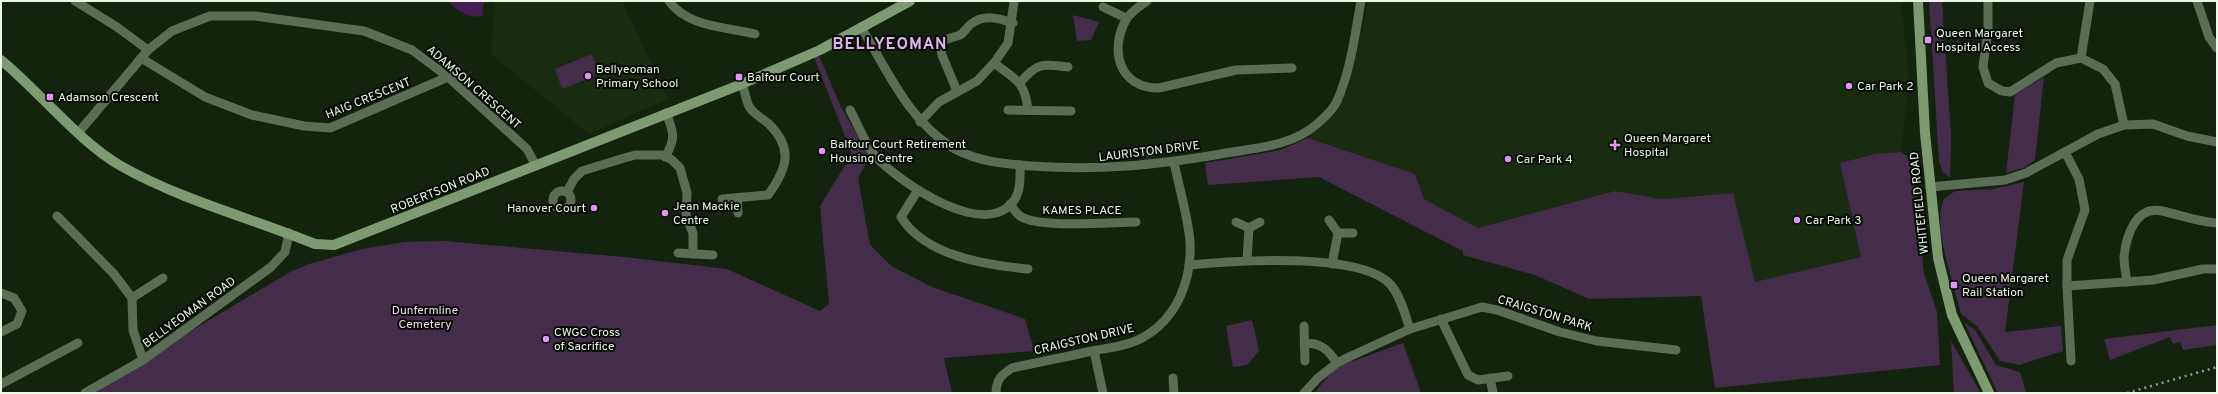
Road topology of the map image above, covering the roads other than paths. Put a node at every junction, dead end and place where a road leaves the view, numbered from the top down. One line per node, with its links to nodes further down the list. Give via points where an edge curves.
1 (75, 1): 17 (street)
2 (669, 1): 15 (street, via 678,13 689,20)
3 (910, 1): 14 (street, ROBERTSON ROAD)
4 (1147, 1): 12 (street)
5 (1361, 1): 39 (street, LAURISTON DRIVE, via 1337,102 1317,124 1285,143)
6 (1918, 1): 42 (street, WHITEFIELD ROAD)
7 (1988, 1): 19 (street, via 1988,29 1983,66 1988,82 1995,88 2010,92 2056,63)
8 (2090, 1): 19 (street)
9 (2197, 1): 16 (street, via 2209,37)
10 (1014, 2): 13 (street)
11 (1103, 7): 12 (street)
12 (1126, 18): 23 (street, via 1117,45 1119,61 1130,79 1149,88 1236,70)
13 (1013, 23): 21 (street, via 1008,43); 27 (street, via 985,18 971,24 961,35 947,37 940,43 942,55)
14 (861, 27): 26 (street, ROBERTSON ROAD, via 820,50); 33 (street, LAURISTON DRIVE)
15 (755, 34)
16 (2217, 48)
17 (148, 50): 18 (street, ADAMSON CRESCENT); 24 (street, ADAMSON CRESCENT, via 172,31 210,16 255,16 364,31 412,50)
18 (141, 58): 24 (street, HAIG CRESCENT, via 205,97 252,115 304,126 330,128); 35 (street, ADAMSON CRESCENT)
19 (2081, 58): 34 (street, via 2103,69 2115,84)
20 (1, 60): 35 (street, ROBERTSON ROAD)
21 (994, 63): 25 (street); 27 (street, via 977,81)
22 (1068, 67): 25 (street, via 1040,65 1031,69)
23 (1292, 68)
24 (448, 77): 40 (street, ADAMSON CRESCENT, via 527,149)
25 (1020, 83): 30 (street, via 1024,89)
26 (742, 84): 32 (street, ROBERTSON ROAD); 45 (street, via 750,108 782,140 786,158 782,176 768,195)
27 (957, 91): 33 (street, via 939,102)
28 (850, 110): 43 (street, via 875,156)
29 (1008, 110): 30 (street)
30 (1028, 110): 31 (street)
31 (1071, 110)
32 (666, 113): 38 (street, via 673,138); 40 (street, ROBERTSON ROAD)
33 (920, 122): 41 (street, LAURISTON DRIVE, via 933,134 973,157 996,163)
34 (2124, 125): 36 (street, via 2153,124 2187,136); 37 (street, via 2098,134)
35 (79, 132): 56 (street, ROBERTSON ROAD, via 120,165 176,192)
36 (2217, 142)
37 (2065, 152): 42 (street, via 2026,173 2005,180); 69 (street, via 2079,179 2085,210 2067,260)
38 (665, 157): 44 (street, via 635,155 582,171); 60 (street, via 680,168 687,193 686,216 692,233)
39 (1174, 162): 41 (street, LAURISTON DRIVE, via 1092,169); 64 (street, CRAIGSTON DRIVE, via 1190,242)
40 (535, 164): 56 (street, ROBERTSON ROAD, via 476,190 334,245 315,244)
41 (1020, 165): 47 (street, via 1018,190)
42 (1930, 187): 94 (street, WHITEFIELD ROAD, via 1938,258 1952,315)
43 (918, 190): 47 (street, via 970,214 1000,212); 65 (street, via 901,217 909,230 939,248 970,261)
44 (567, 192)
45 (736, 198): 46 (street); 48 (street)
46 (722, 199)
47 (1010, 204): 51 (street, KAMES PLACE, via 1020,216 1035,222)
48 (738, 213)
49 (57, 216): 71 (street, via 114,274)
50 (1329, 220): 58 (street)
51 (1136, 222)
52 (1236, 222): 55 (street)
53 (1260, 222): 55 (street)
54 (2217, 223): 68 (street, via 2161,210 2149,211 2140,216 2128,236 2124,258)
55 (1249, 228): 62 (street)
56 (289, 233): 80 (street, BELLYEOMAN ROAD, via 285,252 271,267)
57 (1353, 233): 58 (street)
58 (1338, 234): 63 (street)
59 (678, 253): 60 (street)
60 (693, 254): 61 (street)
61 (713, 255)
62 (1247, 260): 63 (street); 64 (street)
63 (1332, 264): 74 (street, via 1366,269 1391,284)
64 (1189, 265): 79 (street, CRAIGSTON DRIVE, via 1186,286 1180,300 1157,328 1142,338)
65 (1028, 269)
66 (2217, 270): 68 (street, via 2203,269 2153,280)
67 (163, 278): 71 (street)
68 (2127, 282): 69 (street)
69 (2067, 286): 81 (street)
70 (1, 293): 75 (street, via 14,298 22,310 17,324)
71 (132, 298): 80 (street, via 133,330)
72 (1441, 319): 74 (street, CRAIGSTON PARK); 78 (street, CRAIGSTON PARK, via 1482,307 1597,341); 86 (street, via 1468,375 1478,380)
73 (1304, 326): 77 (street)
74 (1410, 329): 83 (street, CRAIGSTON PARK)
75 (1, 332)
76 (78, 343): 87 (street)
77 (1304, 344): 82 (street); 83 (street, via 1312,343 1329,350)
78 (1676, 350)
79 (1094, 351): 89 (street, CRAIGSTON DRIVE, via 1012,368 1002,374 996,382); 90 (street)
80 (143, 360): 88 (street, BELLYEOMAN ROAD)
81 (2071, 360)
82 (1305, 361)
83 (1336, 363): 92 (street, CRAIGSTON PARK)
84 (1508, 376): 86 (street)
85 (1173, 378): 91 (street)
86 (1490, 378): 93 (street)
87 (1, 384)
88 (85, 393)
89 (996, 393)
90 (1103, 393)
91 (1174, 393)
92 (1304, 393)
93 (1493, 393)
94 (1989, 393)

